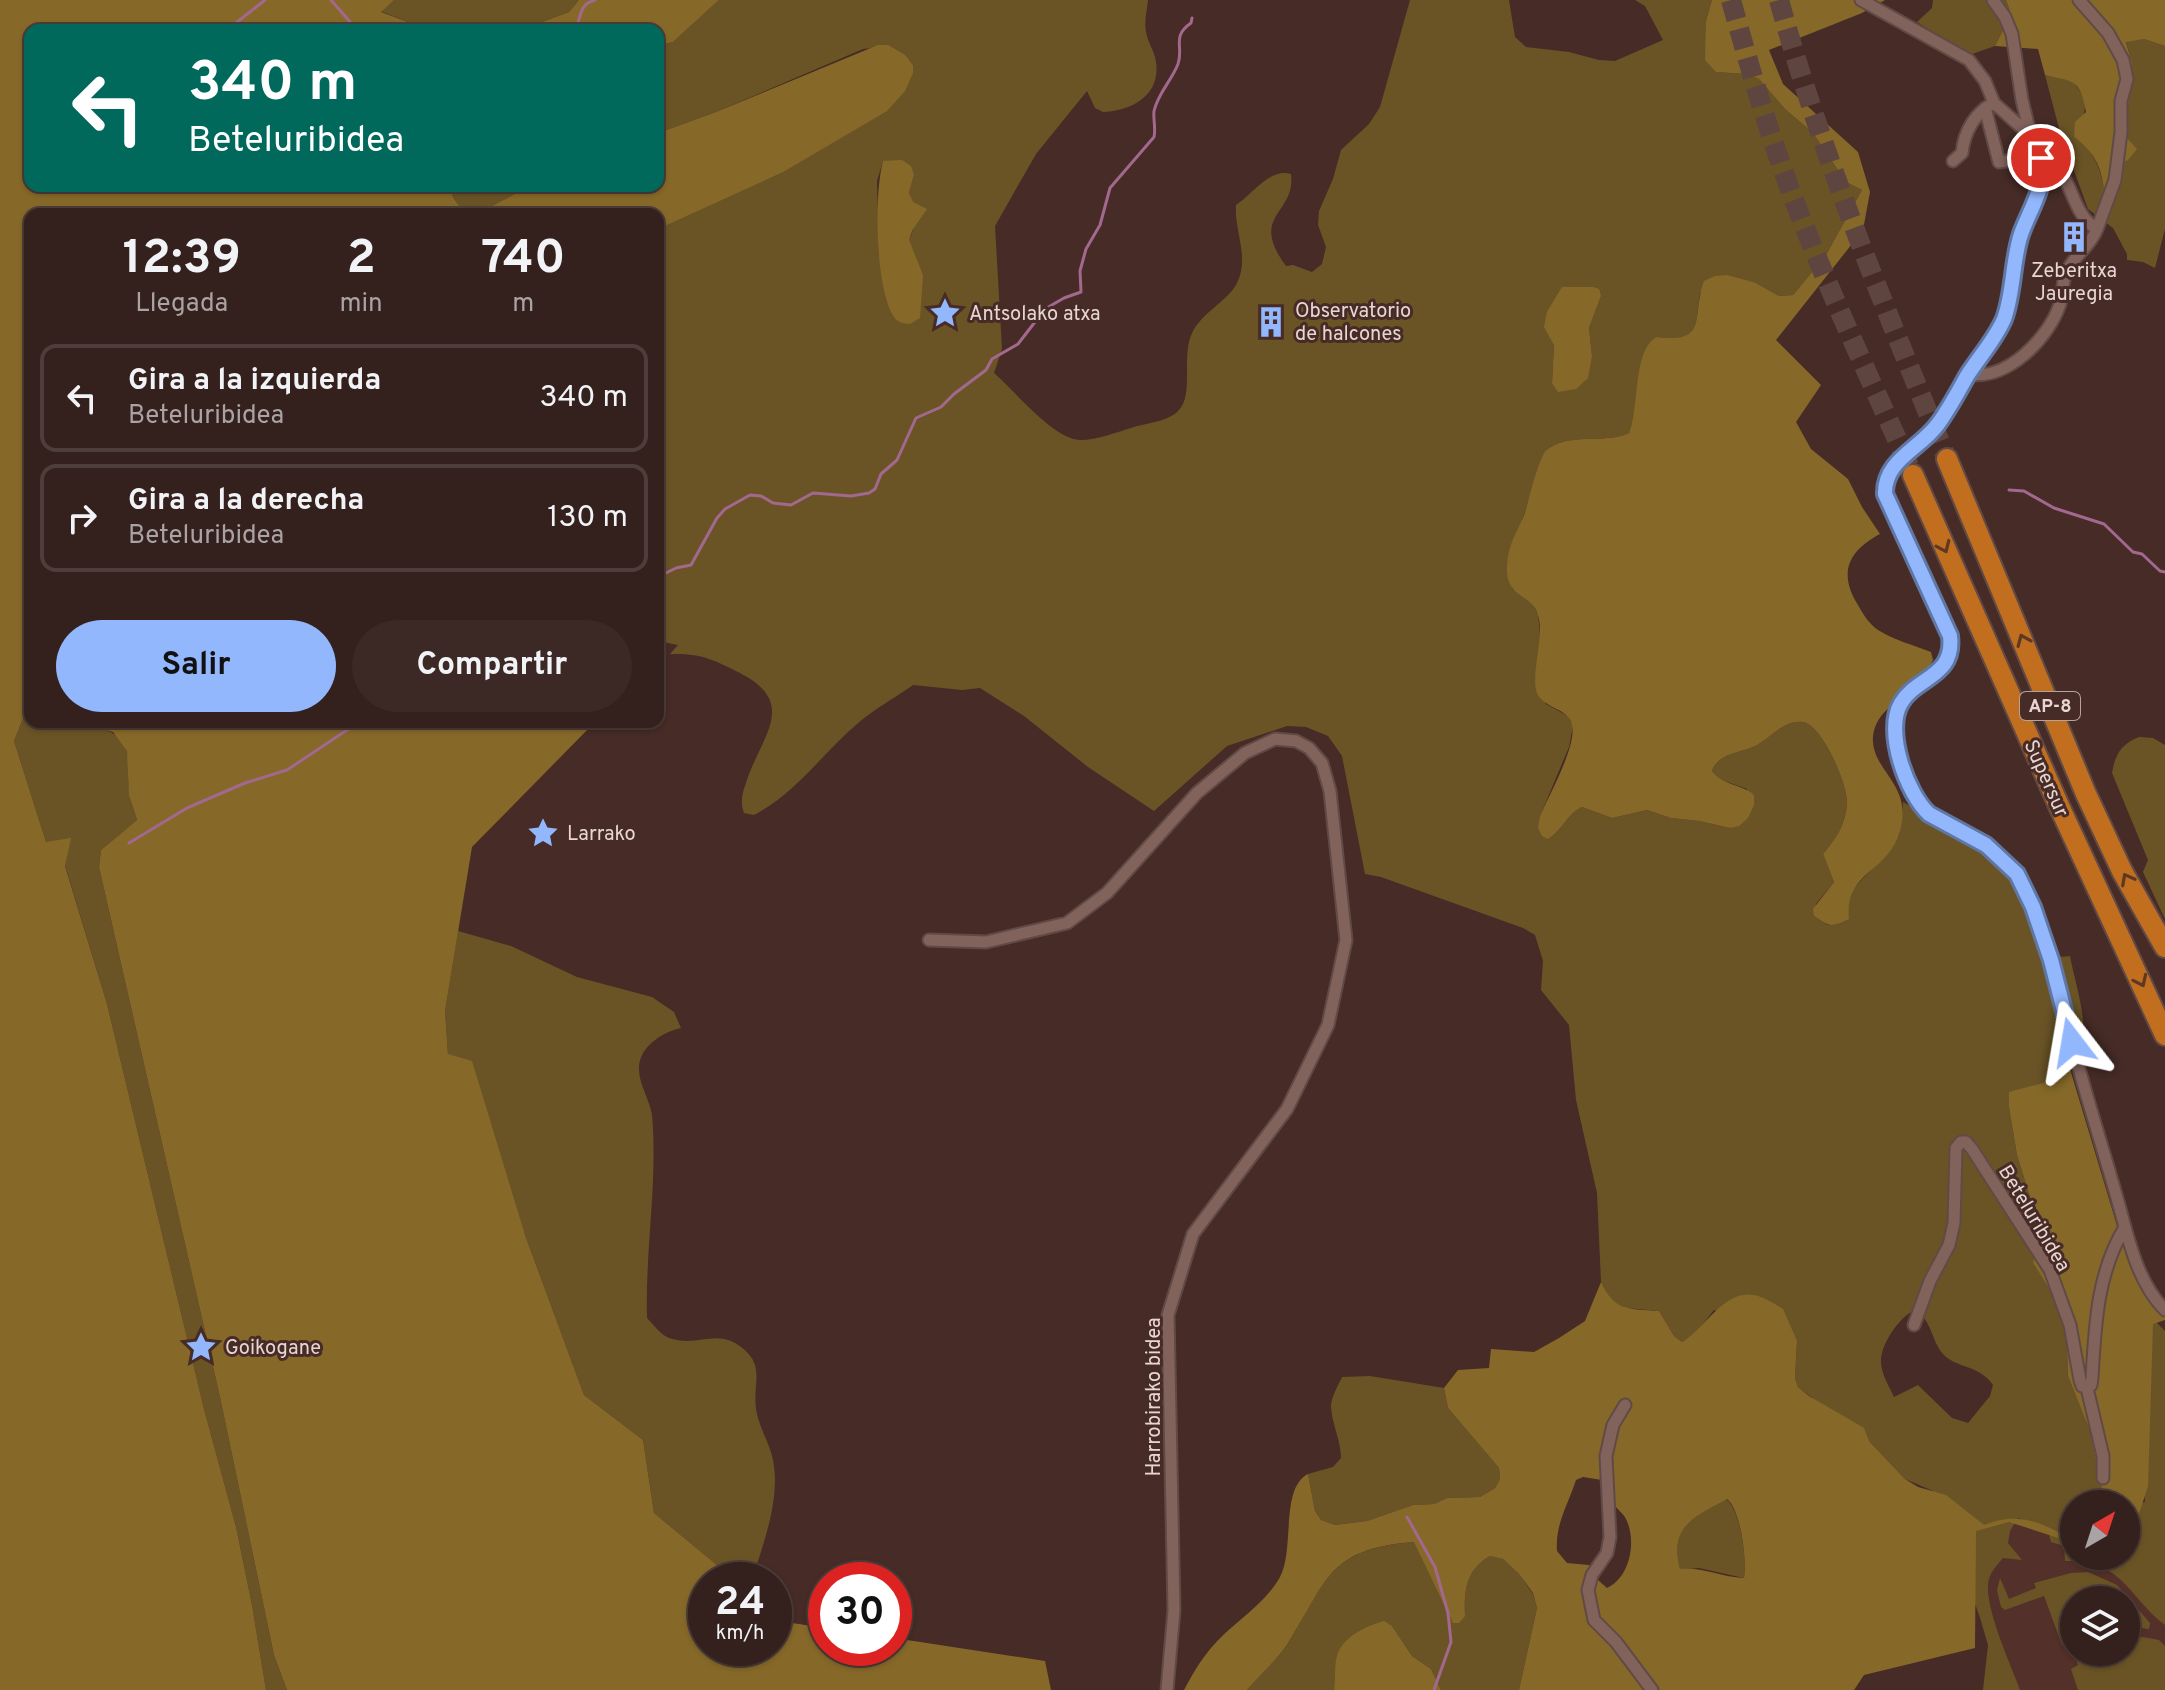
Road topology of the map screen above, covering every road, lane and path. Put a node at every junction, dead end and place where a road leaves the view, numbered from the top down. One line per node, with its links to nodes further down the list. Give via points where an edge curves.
1 (1861, 0): 4 (street, via 1969,60 1980,74)
2 (1993, 0): 5 (street, via 2012,34)
3 (2079, 0): 8 (street, via 2108,33 2127,79 2115,180)
4 (1989, 105): 5 (street); 6 (street, via 1999,162); 7 (street, via 1972,123 1962,153)
5 (2031, 137): 6 (street)
6 (2040, 157): 8 (street, via 2061,171 2079,211); 9 (street, via 2044,171 2022,234 2004,318)
7 (1953, 161)
8 (2097, 229): 9 (street, via 2066,275 2060,304 2033,348 1992,374)
9 (1969, 374): 15 (street, via 1939,424 1891,468 1885,484 1951,646 1939,671 1900,704 1900,763 1929,814 1986,845 2017,874 2051,960)
10 (1947, 459): 13 (highway, Supersur / AP-8, one-way to 10, via 2086,794)
11 (1913, 475): 14 (highway, Supersur / AP-8, one-way to 14)
12 (929, 940): 21 (street, Harrobirako bidea, via 986,942 1067,923 1107,893 1180,810 1245,753 1275,739 1296,741 1322,763 1330,791 1346,940 1328,1025 1287,1109 1193,1234 1168,1315 1174,1610)
13 (2165, 947)
14 (2165, 1035)
15 (2125, 1227): 16 (street, via 2144,1278); 18 (street, via 2101,1286)
16 (2165, 1310)
17 (1914, 1325): 18 (street, Beteluribidea, via 1949,1245 1956,1148 1966,1142 2050,1270 2070,1325 2080,1380)
18 (2087, 1388): 20 (street)
19 (1625, 1405): 22 (street, via 1613,1425 1606,1456 1607,1553 1588,1590 1594,1620)
20 (2103, 1478)
21 (1167, 1690)
22 (1652, 1690)

